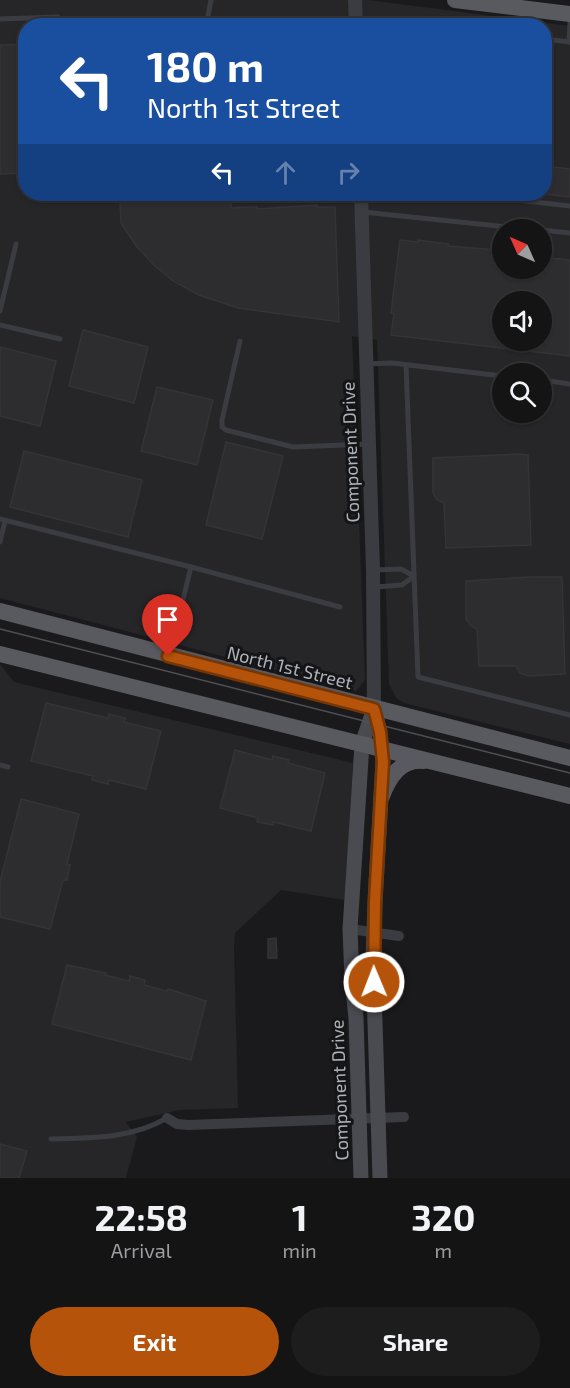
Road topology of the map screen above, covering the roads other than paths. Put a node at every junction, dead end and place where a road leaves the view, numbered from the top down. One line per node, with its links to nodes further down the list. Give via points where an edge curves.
1 (212, 0): 8 (lane)
2 (355, 0): 9 (street)
3 (455, 0): 4 (main road)
4 (570, 14)
5 (58, 17): 7 (lane)
6 (18, 18): 10 (lane)
7 (29, 18)
8 (208, 18)
9 (356, 18)
10 (0, 19)
11 (570, 23): 13 (lane)
12 (552, 40): 13 (lane)
13 (570, 42)
14 (361, 201): 17 (street, Component Drive)
15 (526, 201): 16 (lane)
16 (570, 206)
17 (362, 212): 18 (lane); 26 (street, Component Drive)
18 (492, 225)
19 (552, 231): 20 (lane)
20 (570, 233)
21 (16, 244): 22 (lane)
22 (0, 311)
23 (0, 325): 24 (lane)
24 (60, 339)
25 (240, 341): 31 (lane, via 222,427 293,447)
26 (366, 364): 27 (lane); 31 (street, Component Drive)
27 (406, 366): 28 (lane); 36 (lane)
28 (492, 375)
29 (552, 381): 30 (lane)
30 (570, 384)
31 (369, 444): 35 (street, Component Drive)
32 (2, 520): 33 (lane); 34 (lane)
33 (0, 542)
34 (191, 567): 38 (lane); 41 (lane)
35 (373, 570): 36 (lane, via 401,568); 37 (street, Component Drive)
36 (414, 576): 37 (lane, via 402,585); 43 (lane, via 418,677)
37 (374, 587): 42 (street, Component Drive)
38 (340, 607)
39 (0, 611): 41 (main road, North 1st Street)
40 (0, 654): 44 (main road)
41 (168, 656): 42 (main road, North 1st Street)
42 (374, 709): 44 (main road, Component Drive); 45 (main road, Component Drive); 46 (main road, North 1st Street)
43 (570, 715)
44 (362, 744): 45 (main road); 52 (main road, Component Drive)
45 (383, 749): 47 (main road); 50 (main road, Component Drive)
46 (570, 758)
47 (439, 763): 50 (main road, via 413,760 405,764 389,779); 51 (main road)
48 (0, 765): 49 (lane)
49 (8, 767)
50 (382, 796): 53 (main road, Component Drive)
51 (570, 796)
52 (350, 929): 53 (street); 58 (main road, Component Drive)
53 (374, 933): 54 (street); 56 (main road, Component Drive)
54 (399, 936)
55 (404, 1117): 56 (street)
56 (379, 1118): 58 (street); 61 (main road, Component Drive)
57 (167, 1119): 58 (street, via 188,1125); 59 (lane, via 151,1128 114,1137)
58 (359, 1119): 60 (main road, Component Drive)
59 (51, 1139)
60 (361, 1178)
61 (380, 1178)

